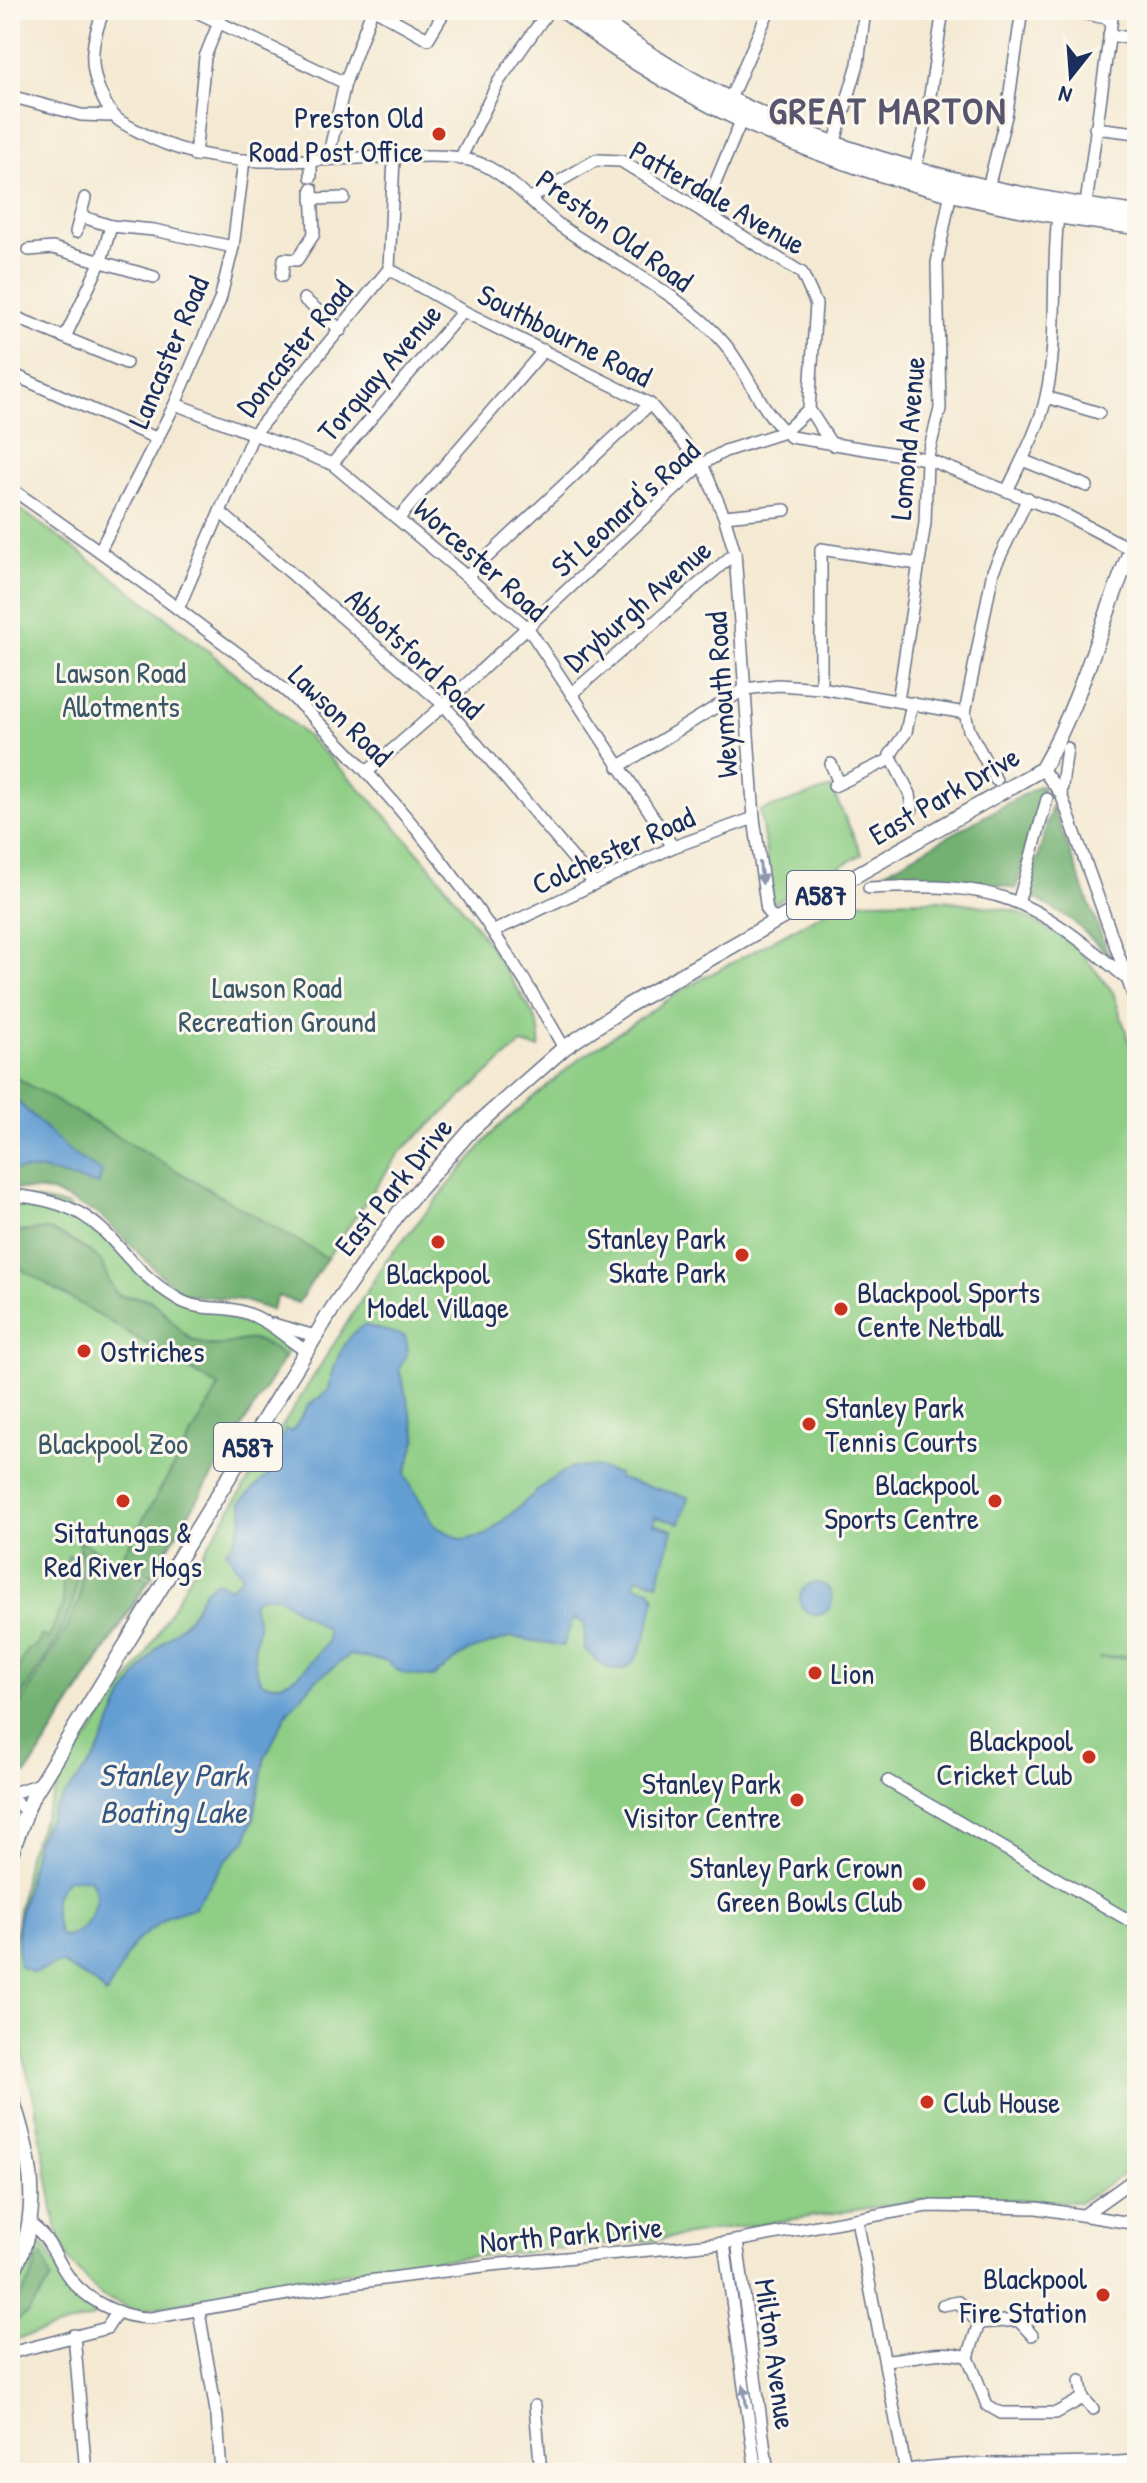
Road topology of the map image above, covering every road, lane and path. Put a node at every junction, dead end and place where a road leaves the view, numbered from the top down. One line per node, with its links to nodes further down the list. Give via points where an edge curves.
1 (104, 10): 20 (street, via 91,41 98,86)
2 (193, 10): 14 (street)
3 (374, 10): 12 (street, via 428,39); 17 (street)
4 (549, 10): 29 (street, via 499,81)
5 (564, 10): 21 (highway, via 626,57)
6 (587, 10): 19 (highway, via 650,57)
7 (769, 10): 19 (street)
8 (865, 10): 24 (street, via 858,64)
9 (943, 10): 31 (street)
10 (1022, 10): 34 (street, via 1007,112)
11 (1067, 10): 13 (street)
12 (443, 14)
13 (1112, 14): 15 (street)
14 (219, 22): 17 (street); 25 (street, via 205,57)
15 (1109, 35): 16 (street); 22 (street)
16 (1137, 39)
17 (345, 83): 28 (street)
18 (10, 96): 20 (street, via 81,115)
19 (729, 101): 24 (highway)
20 (110, 116): 25 (street, Preston Old Road)
21 (741, 121): 24 (highway); 38 (street)
22 (1095, 128): 23 (street); 39 (street)
23 (1137, 133)
24 (833, 150): 31 (highway); 32 (highway)
25 (195, 156): 30 (street, Preston Old Road)
26 (394, 157): 28 (street, Preston Old Road); 29 (street, Preston Old Road); 49 (street, Doncaster Road)
27 (311, 158): 28 (street, Preston Old Road); 30 (street, Preston Old Road); 33 (street)
28 (328, 158)
29 (460, 159): 37 (street, Preston Old Road, via 491,169)
30 (244, 160): 46 (street, Lancaster Road)
31 (915, 169): 32 (highway)
32 (952, 186): 34 (highway); 42 (highway); 69 (street, Lomond Avenue, via 937,263 940,409)
33 (312, 188): 36 (street); 50 (street, via 314,234 297,260 284,259)
34 (988, 188): 39 (highway)
35 (85, 198): 41 (street)
36 (344, 198)
37 (529, 199): 38 (street, Patterdale Avenue, via 596,160 621,161); 65 (street, Preston Old Road, via 709,327)
38 (703, 212): 63 (street, Patterdale Avenue, via 802,273 816,304)
39 (1084, 214): 40 (highway); 42 (highway); 44 (highway)
40 (1137, 214)
41 (80, 216): 43 (street); 45 (street)
42 (1058, 216): 60 (street)
43 (111, 226): 46 (street); 48 (street)
44 (1137, 226)
45 (76, 232)
46 (233, 247): 61 (street, Lancaster Road, via 220,300)
47 (29, 250): 48 (street, via 53,248)
48 (101, 261): 51 (street); 56 (street)
49 (389, 269): 53 (street, Southbourne Road); 55 (street, Doncaster Road)
50 (282, 276)
51 (154, 277)
52 (304, 299): 55 (street)
53 (463, 311): 57 (street, Southbourne Road); 71 (street, Torquay Avenue)
54 (10, 315): 56 (street, via 54,335)
55 (341, 330): 66 (street, Doncaster Road)
56 (66, 335): 58 (street)
57 (544, 350): 62 (street, Southbourne Road); 80 (street)
58 (126, 363)
59 (10, 373): 67 (street)
60 (1046, 397): 64 (street); 70 (street)
61 (175, 404): 66 (street, Worcester Road); 67 (street, Lancaster Road)
62 (650, 404): 72 (street, Southbourne Road); 85 (street)
63 (809, 409): 65 (street); 68 (street)
64 (1099, 413)
65 (784, 432): 68 (street, via 797,440); 72 (street, St Leonard's Road)
66 (253, 435): 71 (street, Worcester Road); 78 (street, Doncaster Road)
67 (158, 439): 82 (street, Lancaster Road)
68 (832, 445): 69 (street)
69 (927, 459): 75 (street); 84 (street, Lomond Avenue)
70 (1022, 460): 73 (street); 75 (street)
71 (332, 464): 80 (street, Worcester Road)
72 (702, 464): 79 (street, Weymouth Road); 87 (street, St Leonard's Road)
73 (1087, 486)
74 (10, 488): 82 (street, Lawson Road)
75 (1008, 489): 76 (street)
76 (1028, 498): 81 (street); 94 (street, via 993,571)
77 (785, 510): 79 (street)
78 (220, 512): 86 (street, Doncaster Road); 93 (street, Abbotsford Road)
79 (724, 516): 83 (street, Weymouth Road)
80 (400, 517): 85 (street, Worcester Road)
81 (1135, 545): 99 (main road, via 1068,722)
82 (100, 550): 86 (street, Lawson Road)
83 (735, 553): 89 (street, Weymouth Road); 90 (street, Dryburgh Avenue)
84 (918, 564): 88 (street, via 821,549); 91 (street, Lomond Avenue)
85 (467, 576): 87 (street, Worcester Road)
86 (178, 609): 100 (street, Lawson Road, via 286,692)
87 (528, 628): 90 (street, Worcester Road); 93 (street, St Leonard's Road)
88 (821, 688): 89 (street); 91 (street)
89 (745, 689): 98 (street); 105 (street, Weymouth Road)
90 (571, 694): 98 (street, Worcester Road)
91 (898, 701): 92 (street)
92 (912, 703): 94 (street); 96 (street, via 906,732)
93 (444, 705): 100 (street, St Leonard's Road); 107 (street, Abbotsford Road)
94 (965, 713): 101 (street)
95 (1067, 748): 102 (street)
96 (891, 759): 97 (street, via 836,784); 104 (street)
97 (831, 764)
98 (618, 767): 106 (street, Worcester Road)
99 (1042, 769): 102 (street); 110 (main road, East Park Drive / A587)
100 (368, 771): 111 (street, Lawson Road, via 428,840)
101 (996, 780)
102 (1061, 794): 112 (street)
103 (1047, 799): 109 (street)
104 (912, 809)
105 (754, 818): 106 (street, Colchester Road); 110 (street, Weymouth Road, one-way to 110, via 767,911)
106 (673, 847): 107 (street, Colchester Road)
107 (593, 882): 111 (street, Colchester Road)
108 (869, 888): 109 (street, East Park Drive, via 940,885)
109 (1019, 900): 112 (street)
110 (781, 919): 114 (main road, East Park Drive / A587, via 679,974)
111 (494, 931): 114 (street, Lawson Road)
112 (1131, 976): 113 (street)
113 (1137, 1006)
114 (564, 1048): 117 (main road, East Park Drive / A587, via 509,1093 441,1161 393,1220)
115 (10, 1195): 116 (street, via 52,1200 84,1214 178,1300 246,1312)
116 (268, 1323): 117 (street); 118 (street)
117 (315, 1336): 118 (main road, East Park Drive / A587)
118 (306, 1351): 119 (main road, East Park Drive / A587)
119 (43, 1781): 121 (street); 122 (main road, East Park Drive / A587)
120 (888, 1781): 124 (street)
121 (10, 1796): 122 (street)
122 (27, 1812): 123 (main road, East Park Drive / A587)
123 (10, 1856)
124 (1137, 1925)
125 (10, 2093): 129 (main road, via 31,2164)
126 (1137, 2177): 127 (street)
127 (1085, 2214): 128 (street, North Park Drive, via 954,2204); 130 (street, North Park Drive)
128 (857, 2220): 131 (street, North Park Drive); 142 (street)
129 (30, 2224): 133 (main road); 135 (street, via 82,2291)
130 (1137, 2224)
131 (737, 2241): 132 (street, North Park Drive); 155 (street, Milton Avenue)
132 (724, 2243): 136 (street, North Park Drive, via 477,2266); 154 (street, Milton Avenue, one-way to 132)
133 (10, 2277)
134 (943, 2305): 137 (street, via 958,2302)
135 (118, 2311): 136 (street, North Park Drive, via 139,2318); 138 (street, via 107,2328)
136 (199, 2312): 152 (street)
137 (979, 2323): 139 (street, via 1018,2315); 141 (street)
138 (74, 2335): 140 (street); 151 (street)
139 (1032, 2335)
140 (10, 2353)
141 (968, 2357): 142 (street, via 942,2351 919,2359); 144 (street, via 993,2411 1061,2413)
142 (885, 2360): 150 (street)
143 (1080, 2381): 144 (street)
144 (1083, 2398): 146 (street)
145 (535, 2406): 153 (street)
146 (1093, 2409)
147 (1137, 2462): 148 (main road)
148 (1064, 2469): 149 (main road)
149 (944, 2470): 150 (main road)
150 (906, 2472): 156 (main road)
151 (86, 2473)
152 (221, 2473)
153 (541, 2473)
154 (756, 2473)
155 (768, 2473)
156 (900, 2473)

